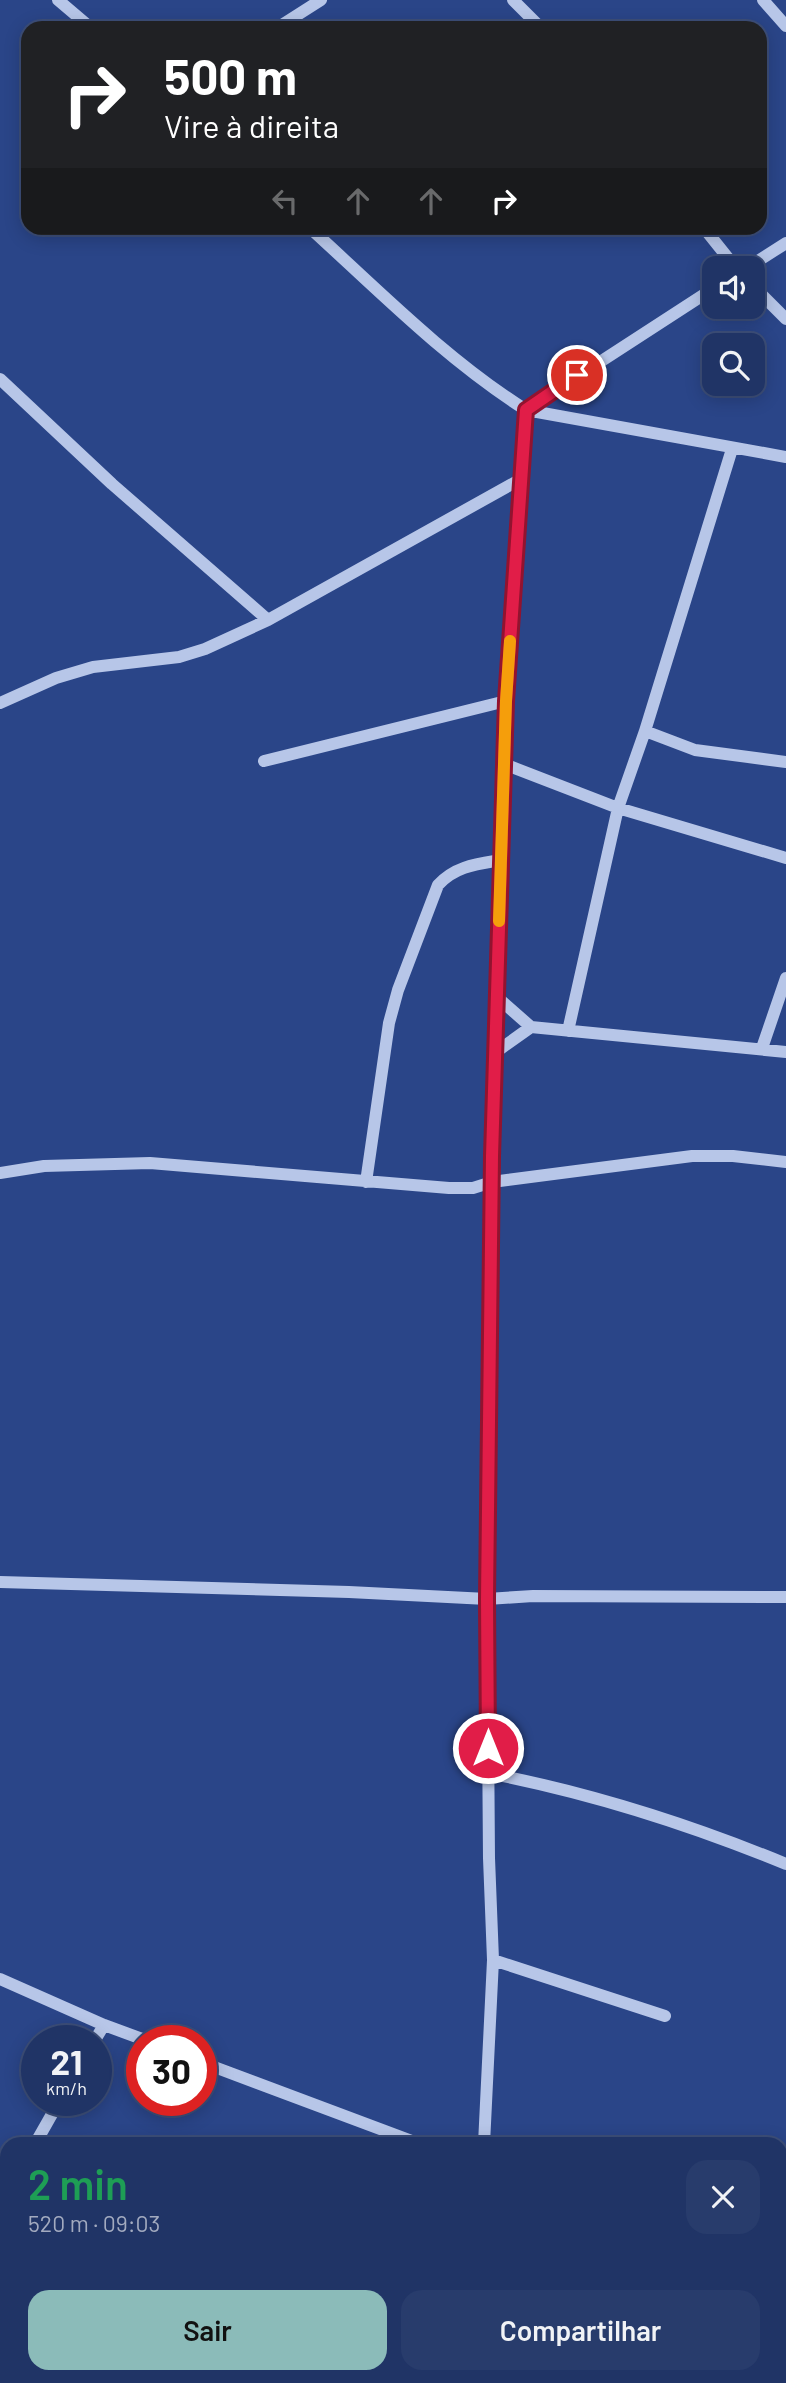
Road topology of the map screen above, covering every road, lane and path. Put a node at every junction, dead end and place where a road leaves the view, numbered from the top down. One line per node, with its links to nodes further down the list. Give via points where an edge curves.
1 (58, 0): 5 (street)
2 (321, 0): 6 (street)
3 (513, 0): 7 (street)
4 (762, 0): 8 (street)
5 (83, 21)
6 (288, 21)
7 (534, 21)
8 (786, 26)
9 (318, 235): 18 (street, via 426,334)
10 (710, 235): 12 (street)
11 (786, 243): 13 (street)
12 (726, 256)
13 (765, 256)
14 (702, 296): 18 (street)
15 (765, 298): 16 (street)
16 (786, 319)
17 (0, 379): 22 (street)
18 (526, 410): 19 (street); 21 (street)
19 (732, 449): 20 (street); 25 (street)
20 (786, 457)
21 (521, 479): 22 (street); 23 (street)
22 (268, 620): 24 (street, via 205,649 179,657 93,667)
23 (506, 701): 26 (street); 28 (street)
24 (0, 703)
25 (645, 731): 27 (street, via 695,750); 29 (street)
26 (264, 761)
27 (786, 762)
28 (504, 764): 29 (street); 31 (street)
29 (618, 808): 30 (street); 35 (street)
30 (786, 858)
31 (501, 860): 33 (street); 41 (street, via 447,874 438,886 389,1023)
32 (786, 978): 36 (street)
33 (497, 997): 34 (street); 37 (street)
34 (531, 1027): 35 (street); 37 (street)
35 (568, 1031): 36 (street)
36 (762, 1048): 38 (street)
37 (496, 1052): 42 (street)
38 (786, 1052)
39 (786, 1161): 42 (street, via 692,1156)
40 (0, 1173): 41 (street, via 44,1166 150,1163)
41 (366, 1182): 42 (street, via 473,1188)
42 (492, 1182): 45 (street)
43 (0, 1582): 45 (street)
44 (786, 1597): 45 (street)
45 (487, 1599): 46 (street)
46 (488, 1773): 47 (street, via 643,1811); 48 (street)
47 (786, 1864)
48 (493, 1960): 50 (street); 56 (street)
49 (0, 1979): 51 (street)
50 (665, 2016)
51 (104, 2025)
52 (217, 2068): 55 (street)
53 (51, 2116): 54 (street)
54 (39, 2137)
55 (401, 2137)
56 (484, 2137)

